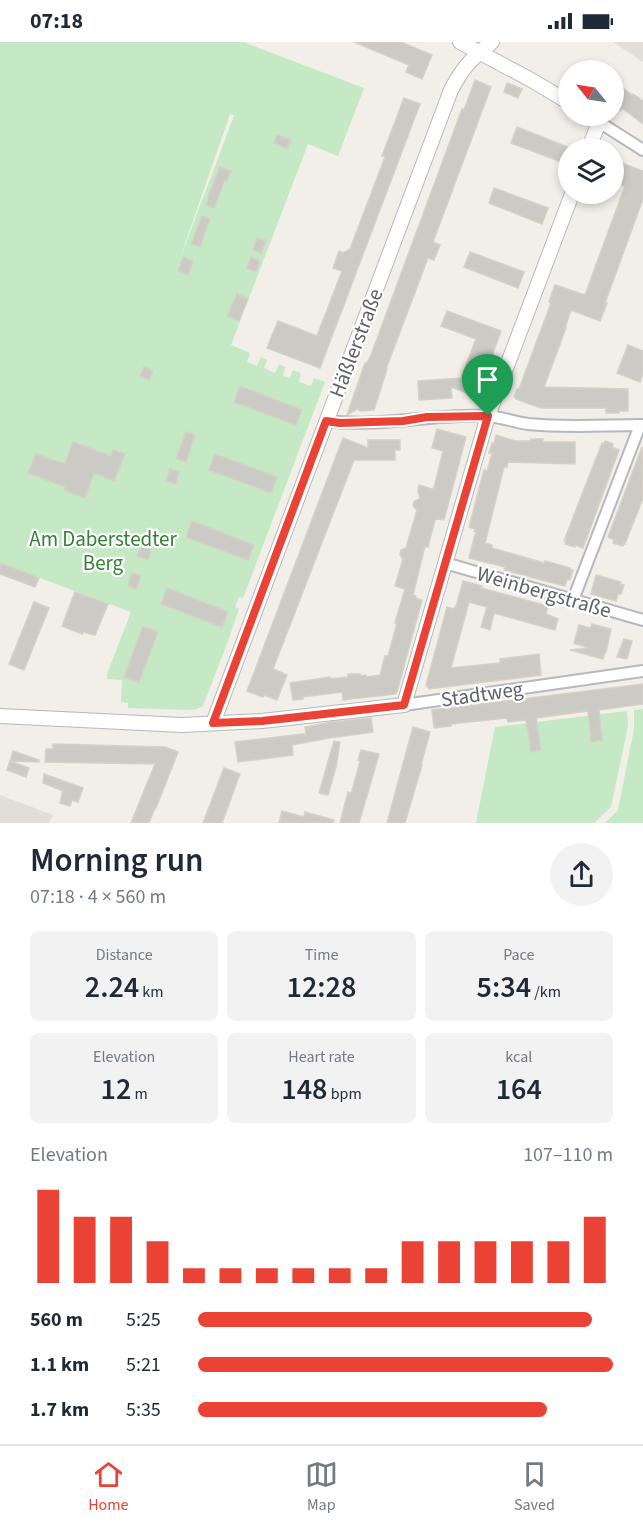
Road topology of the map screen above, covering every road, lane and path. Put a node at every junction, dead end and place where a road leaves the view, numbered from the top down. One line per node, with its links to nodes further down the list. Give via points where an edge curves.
1 (460, 42): 3 (street)
2 (492, 42): 3 (street, Häßlerstraße)
3 (479, 52): 4 (street); 9 (street, Häßlerstraße, via 460,73 448,99)
4 (558, 96)
5 (606, 126): 6 (street)
6 (643, 150)
7 (568, 204): 8 (street)
8 (488, 416): 9 (street); 10 (street, via 526,424); 11 (street)
9 (326, 421): 17 (street, Häßlerstraße)
10 (642, 425): 12 (street)
11 (445, 563): 12 (street, Weinbergstraße); 15 (street)
12 (573, 600): 13 (street, Weinbergstraße)
13 (643, 620)
14 (643, 671): 15 (street, Stadtweg)
15 (404, 705): 17 (street, Stadtweg)
16 (0, 716): 17 (street, Stadtweg, via 182,725)
17 (213, 723)

